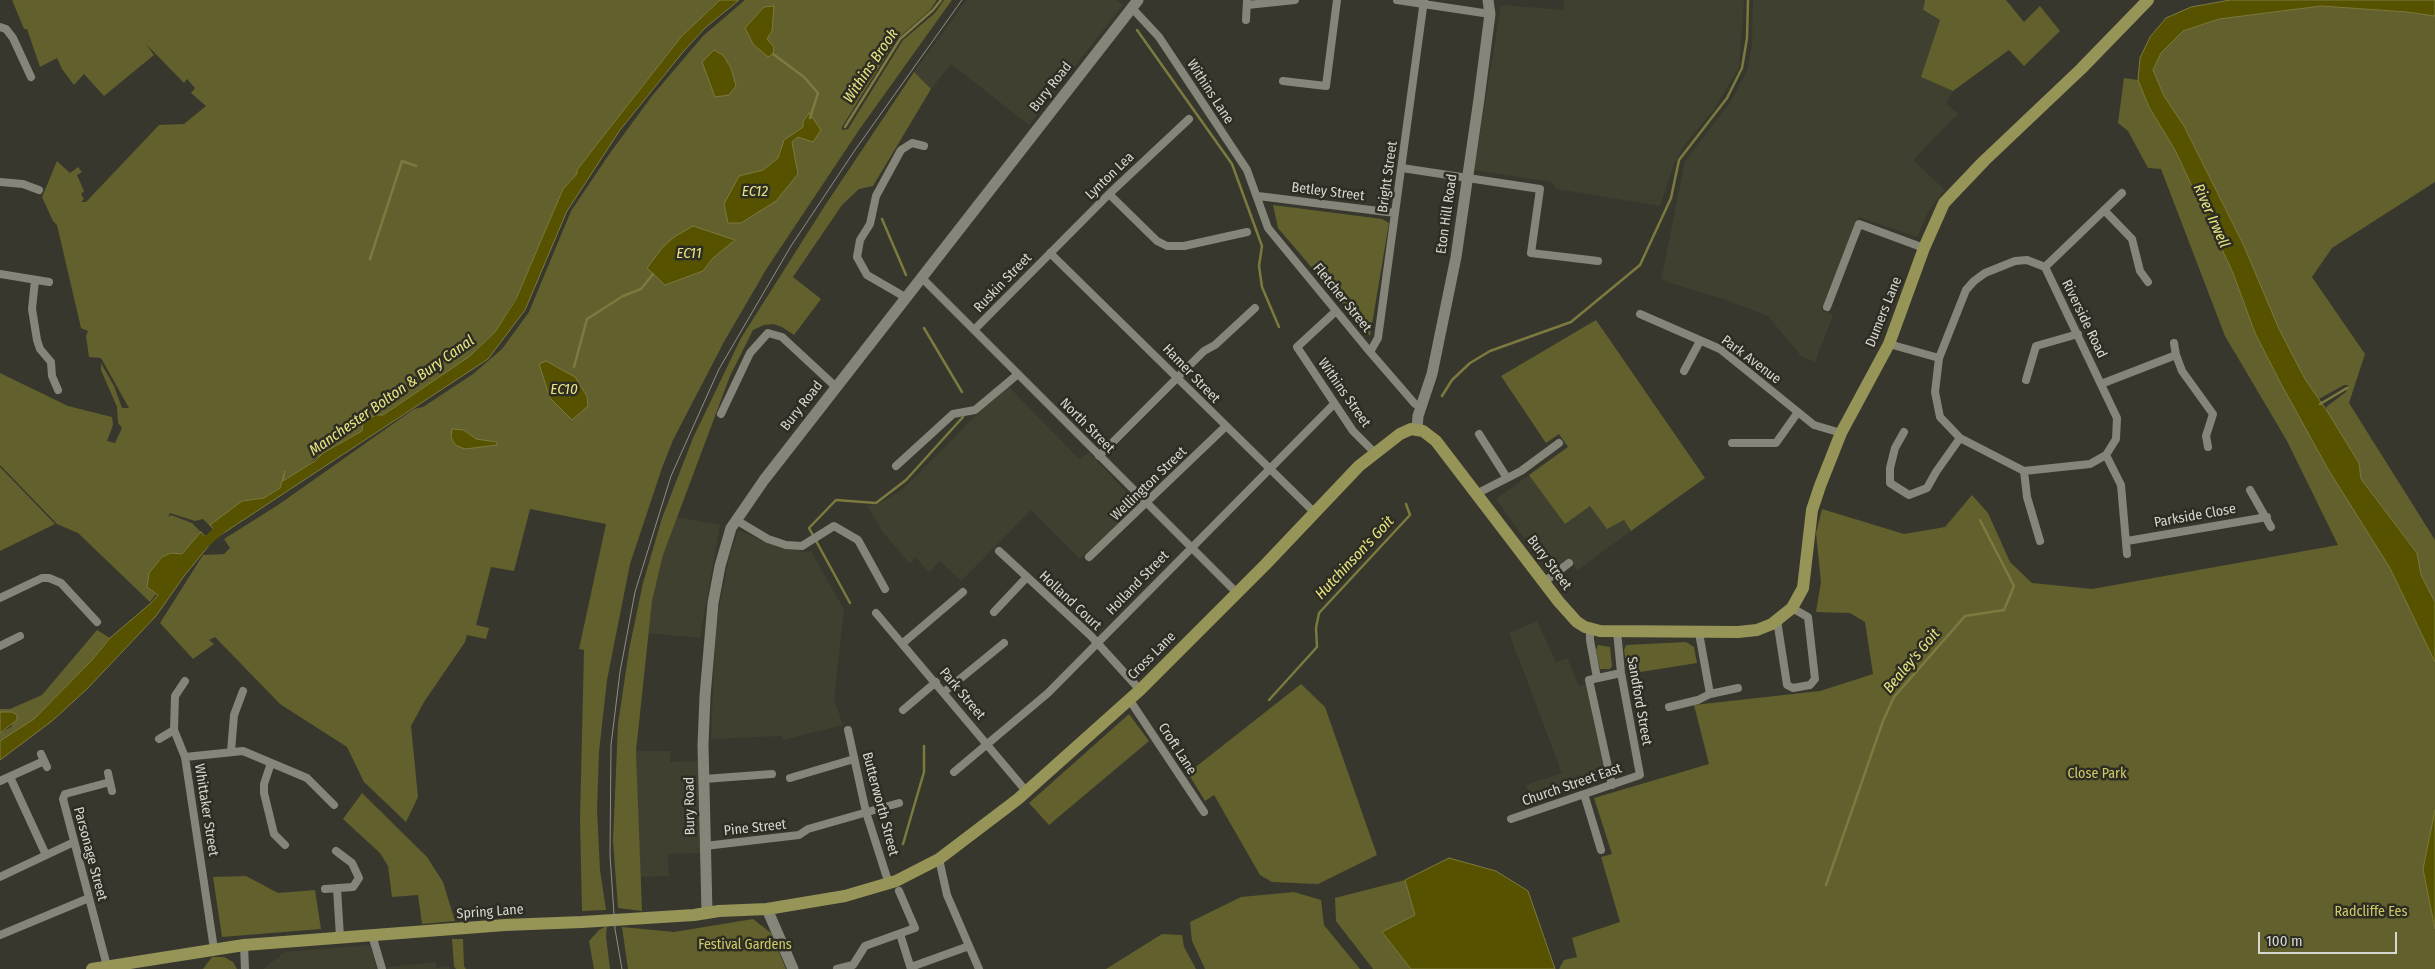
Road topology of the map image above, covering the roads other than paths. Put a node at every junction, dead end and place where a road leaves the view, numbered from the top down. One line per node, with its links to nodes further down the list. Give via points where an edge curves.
1 (1295, 0): 7 (street)
2 (1337, 0): 13 (street, via 1326,86)
3 (1397, 0): 6 (street)
4 (1488, 0): 9 (street, Eton Hill Road)
5 (2148, 0): 26 (main road, Dumers Lane, via 1944,203)
6 (1424, 1): 9 (street); 16 (street, Bright Street)
7 (1247, 3): 10 (street)
8 (1135, 4): 22 (street, Withins Lane, via 1247,170); 31 (street, Bury Road)
9 (1490, 14): 17 (street, Eton Hill Road)
10 (1246, 20)
11 (0, 27): 12 (street, via 13,38)
12 (31, 77)
13 (1283, 81)
14 (1189, 119): 21 (street, Lynton Lea)
15 (924, 146): 35 (street, via 912,143 901,150 876,196 870,224 860,240 856,258 867,275)
16 (1402, 168): 17 (street); 24 (street, Bright Street)
17 (1467, 178): 28 (street, via 1540,189 1531,253); 56 (street, Eton Hill Road, via 1446,311)
18 (0, 182): 19 (street)
19 (39, 190)
20 (2122, 193): 23 (street)
21 (1109, 194): 25 (street, via 1157,241 1167,246 1184,246); 27 (street, Lynton Lea)
22 (1258, 196): 24 (street, Betley Street); 38 (street, Fletcher Street, via 1268,228)
23 (2104, 210): 29 (street); 34 (street, via 2132,239 2140,272)
24 (1395, 213): 45 (street, Bright Street, via 1378,338)
25 (1247, 232)
26 (1924, 248): 36 (street, via 1859,224); 44 (main road, Dumers Lane)
27 (1050, 252): 40 (street, Ruskin Street); 50 (street, Hamer Street)
28 (1598, 261)
29 (2046, 267): 41 (street, Riverside Road); 47 (street, via 2027,260 2015,261 1974,280 1966,290)
30 (0, 274): 32 (street)
31 (922, 278): 35 (street, Bury Road); 40 (street, North Street)
32 (35, 280): 33 (street); 54 (street, via 32,309 37,340 51,362 48,377)
33 (49, 282)
34 (2148, 282)
35 (905, 297): 53 (street, Bury Road)
36 (1827, 307)
37 (1256, 308): 50 (street)
38 (1336, 311): 45 (street, Fletcher Street); 55 (street, Withins Street, via 1297,347)
39 (1640, 314): 42 (street, Park Avenue)
40 (974, 330): 49 (street, North Street)
41 (2078, 334): 51 (street, via 2036,346); 52 (street, Riverside Road)
42 (1700, 341): 48 (street); 57 (street, Park Avenue, via 1720,349)
43 (2174, 343): 46 (street)
44 (1889, 344): 47 (street); 62 (main road, Dumers Lane)
45 (1370, 352): 56 (street, Fletcher Street, via 1415,404)
46 (2176, 356): 52 (street); 67 (street, via 2182,371 2214,414 2206,436)
47 (1939, 358): 64 (street, via 1935,392 1940,416)
48 (1684, 371)
49 (1018, 374): 70 (street, North Street); 71 (street, via 975,410 953,414)
50 (1177, 376): 59 (street, Hamer Street); 70 (street)
51 (2026, 380)
52 (2101, 384): 69 (street, Riverside Road, via 2117,418 2116,439)
53 (836, 387): 58 (street, via 782,337 768,333 750,353); 80 (street, Bury Road)
54 (58, 390)
55 (1334, 404): 68 (street, Withins Street, via 1353,431); 72 (street, Holland Street)
56 (1422, 406): 60 (street, Eton Hill Road)
57 (1798, 412): 62 (street, Park Avenue, via 1814,425); 66 (street, via 1776,443)
58 (721, 414)
59 (1225, 427): 72 (street, Hamer Street); 77 (street, Wellington Street)
60 (1417, 429): 68 (main road, Cross Lane, via 1400,434); 76 (main road, Bury Street, via 1436,441)
61 (1904, 432): 64 (street, via 1895,448 1890,483 1909,495 1927,488)
62 (1841, 433): 95 (main road, Dumers Lane, via 1812,510 1803,588)
63 (1479, 434): 74 (street)
64 (1960, 438): 73 (street)
65 (1559, 443): 74 (street)
66 (1732, 443)
67 (2208, 447)
68 (1374, 452): 78 (main road, Cross Lane)
69 (2106, 455): 73 (street, via 2090,464); 83 (street, via 2120,485)
70 (1099, 456): 77 (street, North Street)
71 (896, 466)
72 (1269, 468): 78 (street, Hamer Street); 84 (street, Holland Street)
73 (2024, 471): 82 (street, via 2027,496)
74 (1507, 478): 76 (street)
75 (2250, 490): 79 (street)
76 (1478, 493): 90 (main road, Bury Street)
77 (1147, 503): 84 (street, North Street); 87 (street, Wellington Street)
78 (1314, 512): 93 (main road, Cross Lane)
79 (2267, 516): 81 (street); 83 (street, Parkside Close)
80 (736, 520): 91 (street, via 768,539 802,546 834,526 858,540); 135 (street, Bury Road, via 720,566 708,636)
81 (2271, 527)
82 (2040, 541)
83 (2127, 541): 86 (street)
84 (1190, 547): 93 (street, North Street); 106 (street, Holland Street)
85 (999, 551): 89 (street, Holland Court)
86 (2127, 554)
87 (1090, 557)
88 (1569, 563): 90 (street)
89 (1026, 578): 96 (street, Holland Court); 106 (street, Holland Court)
90 (1544, 582): 100 (main road, Bury Street, via 1577,622)
91 (885, 589)
92 (963, 592): 104 (street)
93 (1236, 592): 113 (main road, Cross Lane)
94 (0, 598): 99 (street, via 42,578 49,578 61,584)
95 (1792, 608): 98 (main road, Dumers Lane); 98 (street, via 1808,617 1815,679 1810,685 1802,688 1787,685)
96 (994, 612)
97 (876, 613): 104 (street, Park Street)
98 (1777, 620): 102 (main road, Dumers Lane, via 1757,630)
99 (97, 622)
100 (1590, 630): 101 (main road); 109 (street)
101 (1617, 631): 102 (main road); 108 (street, Sandford Street)
102 (1699, 633): 116 (street)
103 (20, 636): 107 (street)
104 (903, 643): 111 (street, Park Street)
105 (1004, 643): 115 (street)
106 (1097, 644): 113 (street, Holland Court); 123 (street, Holland Street, via 1048,693)
107 (0, 646)
108 (1621, 673): 109 (street); 132 (street, Sandford Street)
109 (1593, 679): 138 (street)
110 (186, 681): 120 (street, Whittaker Street, via 175,696)
111 (936, 682): 115 (street, Park Street); 119 (street)
112 (1738, 688): 116 (street)
113 (1140, 690): 117 (main road, Cross Lane)
114 (242, 691): 124 (street, via 234,715)
115 (944, 692): 123 (street, Park Street)
116 (1710, 694): 118 (street)
117 (1129, 699): 140 (main road, Cross Lane); 145 (street, Croft Lane)
118 (1669, 707)
119 (903, 710)
120 (174, 730): 122 (street); 125 (street, Whittaker Street)
121 (848, 730): 126 (street, Butterworth Street)
122 (159, 740)
123 (987, 743): 129 (street, Holland Street); 140 (street, Park Street)
124 (231, 751): 125 (street); 128 (street)
125 (184, 757): 167 (street, Whittaker Street)
126 (854, 759): 134 (street); 144 (street, Butterworth Street)
127 (44, 761): 133 (street)
128 (271, 763): 143 (street, via 307,778); 148 (street, via 264,793 274,834)
129 (954, 772)
130 (108, 773): 137 (street)
131 (772, 774): 135 (street)
132 (1640, 775): 138 (street, Church Street East)
133 (10, 777): 136 (street); 152 (street)
134 (790, 778)
135 (704, 779): 149 (street, Bury Road)
136 (0, 781)
137 (110, 782): 139 (street); 147 (street, Parsonage Street, via 63,796)
138 (1612, 785): 141 (street, Church Street East)
139 (112, 791)
140 (1026, 791): 153 (main road, Cross Lane)
141 (1584, 794): 146 (street, Church Street East); 150 (street)
142 (899, 802): 144 (street, Pine Street)
143 (334, 805)
144 (866, 812): 149 (street, Pine Street, via 791,837); 155 (street, Butterworth Street)
145 (1204, 812)
146 (1511, 818)
147 (74, 842): 152 (street); 158 (street, Parsonage Street)
148 (285, 845)
149 (706, 846): 160 (street, Bury Road)
150 (1602, 850)
151 (336, 851): 156 (street, via 352,863 359,878 353,887)
152 (46, 855): 154 (street)
153 (939, 859): 155 (main road, Cross Lane); 166 (street, via 947,895)
154 (0, 877)
155 (894, 887): 159 (main road, Spring Lane); 161 (street, Butterworth Street, via 915,928)
156 (337, 888): 157 (street); 164 (street)
157 (325, 889)
158 (90, 898): 162 (street); 168 (street, Parsonage Street)
159 (768, 909): 160 (main road, Spring Lane); 173 (street)
160 (707, 912): 163 (main road, Spring Lane)
161 (900, 934): 169 (street); 174 (street, via 865,946 853,964)
162 (0, 935)
163 (372, 935): 164 (main road, Spring Lane); 172 (street)
164 (340, 937): 165 (main road, Spring Lane)
165 (244, 945): 167 (main road, Spring Lane); 171 (street)
166 (969, 946): 169 (street); 175 (street)
167 (214, 949): 168 (main road, Spring Lane)
168 (107, 966): 170 (main road, Spring Lane)
169 (911, 968)
170 (92, 969)
171 (245, 969)
172 (382, 969)
173 (793, 969)
174 (837, 969)
175 (979, 969)

